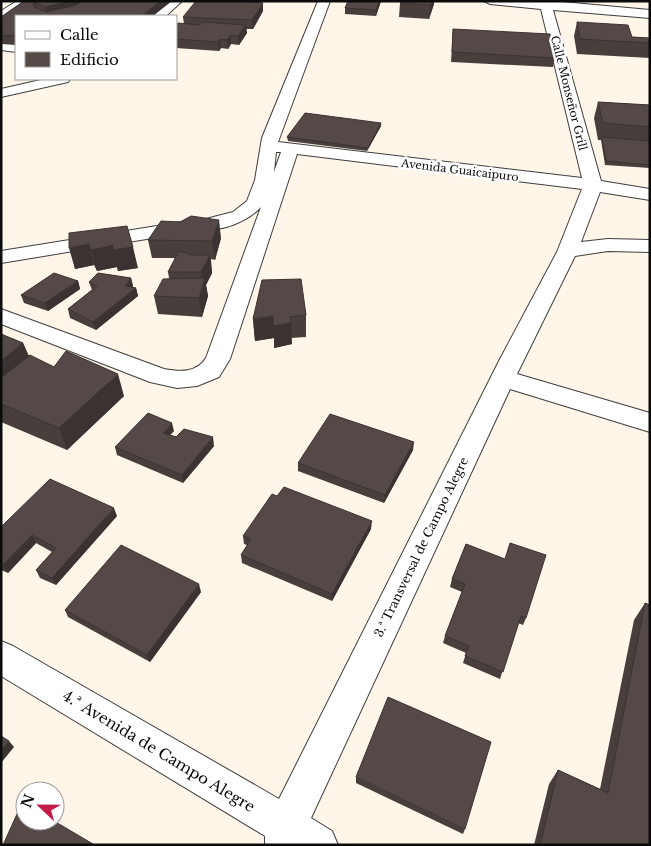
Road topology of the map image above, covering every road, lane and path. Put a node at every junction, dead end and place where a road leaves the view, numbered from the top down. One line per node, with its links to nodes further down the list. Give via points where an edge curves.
1 (25, 1): 8 (street)
2 (176, 1): 7 (street)
3 (324, 1): 13 (street)
4 (490, 1): 5 (street)
5 (546, 3): 6 (street); 15 (street, Calle Monseñor Grill)
6 (650, 14)
7 (160, 15)
8 (1, 16)
9 (1, 46): 10 (street)
10 (15, 48)
11 (59, 80): 12 (street)
12 (1, 93)
13 (269, 146): 14 (street, Avenida Guaicaipuro); 17 (street, via 264,180 251,208 240,216)
14 (292, 148): 15 (street, Avenida Guaicaipuro); 18 (street)
15 (593, 185): 16 (street, Avenida Guaicaipuro); 20 (street, 3.ª Transversal de Campo Alegre)
16 (650, 195)
17 (209, 224): 18 (street, via 243,226); 21 (street)
18 (261, 235): 22 (street, via 218,359 210,371 197,378 177,380 159,376)
19 (650, 246): 20 (street, via 609,245)
20 (567, 252): 23 (street, 3.ª Transversal de Campo Alegre)
21 (1, 256)
22 (1, 316)
23 (503, 378): 24 (street); 26 (street, 3.ª Transversal de Campo Alegre)
24 (650, 423)
25 (1, 657): 26 (street, 4.ª Avenida de Campo Alegre)
26 (296, 839)

